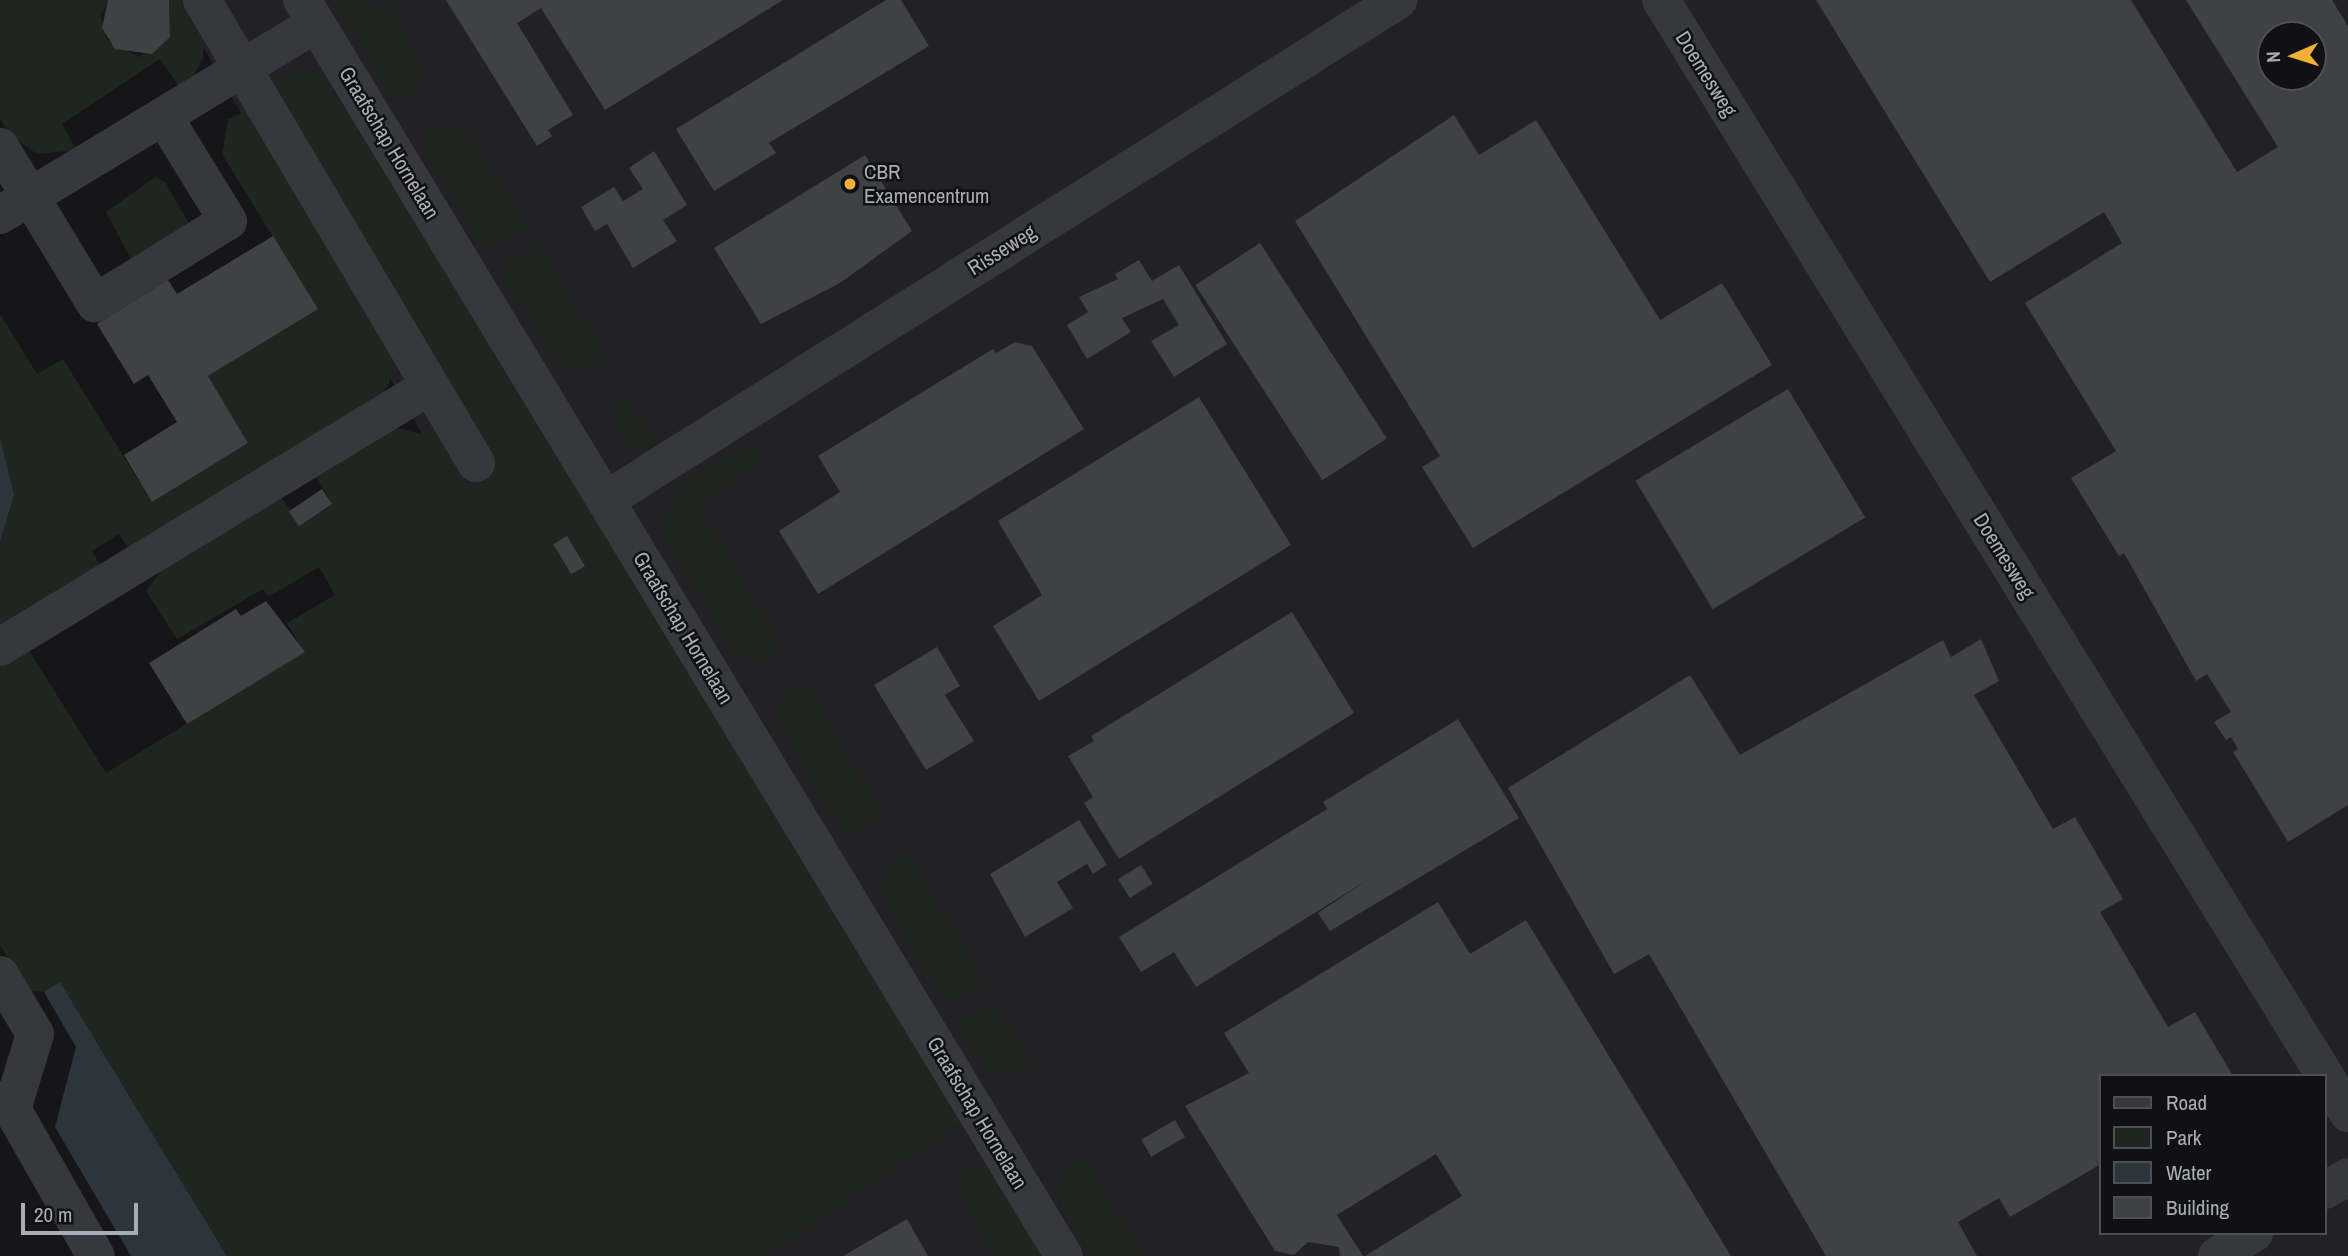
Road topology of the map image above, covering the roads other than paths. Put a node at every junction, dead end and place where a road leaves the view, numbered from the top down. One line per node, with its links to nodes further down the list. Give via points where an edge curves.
1 (202, 0): 5 (street)
2 (1398, 0): 11 (street, Risseweg)
3 (1661, 0): 14 (street, Doemesweg)
4 (309, 12): 5 (street); 11 (street, Graafschap Hornelaan)
5 (243, 69): 6 (street); 9 (street)
6 (164, 117): 8 (street); 8 (street, via 228,221 95,303)
7 (0, 147): 8 (street)
8 (15, 206)
9 (430, 386): 10 (street); 12 (street)
10 (476, 463)
11 (606, 500): 22 (street, Graafschap Hornelaan)
12 (0, 646)
13 (0, 975): 16 (street, via 35,1034)
14 (2325, 1074)
15 (2327, 1078): 17 (street, Doemesweg)
16 (6, 1105): 21 (street)
17 (2348, 1112)
18 (2348, 1177): 19 (street)
19 (2327, 1189)
20 (2251, 1235): 23 (street)
21 (96, 1256)
22 (1064, 1256)
23 (2217, 1256)

